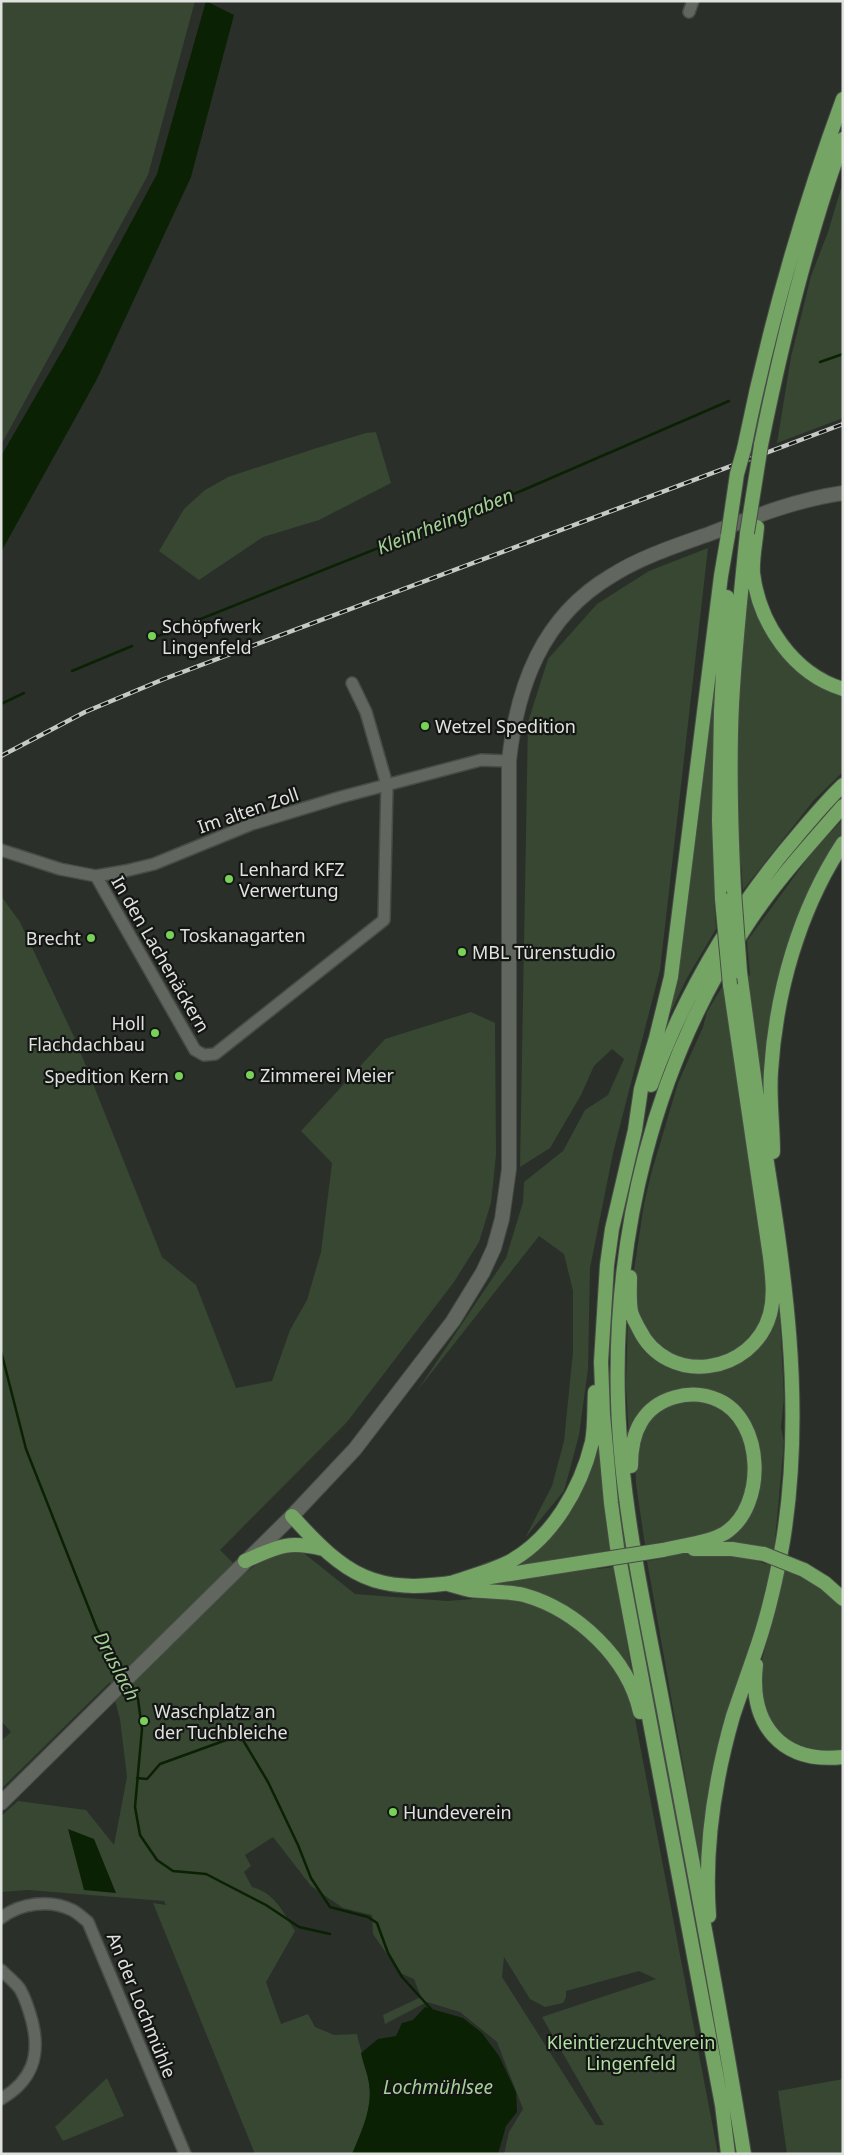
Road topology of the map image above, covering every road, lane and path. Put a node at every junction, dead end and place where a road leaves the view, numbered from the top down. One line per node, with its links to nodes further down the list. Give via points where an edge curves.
1 (843, 99): 4 (highway, bridge, via 786,271 757,386 744,449)
2 (843, 139): 4 (highway, bridge, via 817,214 780,350)
3 (843, 493): 7 (main road, via 782,506 656,554 593,588 557,624 530,667 518,704)
4 (742, 532): 6 (highway, via 761,610 776,638 804,668 830,686); 14 (highway, via 732,706 732,836); 15 (highway, via 721,576 671,977 641,1089)
5 (352, 683): 8 (street, In den Lachenäckern, via 366,712)
6 (843, 689)
7 (509, 761): 8 (street, Im alten Zoll, via 481,760); 19 (main road, via 509,1169 494,1248 453,1321 355,1449)
8 (387, 785): 13 (street, Im alten Zoll, via 252,824 154,864); 13 (street, In den Lachenäckern, via 384,920 214,1054 204,1055 196,1050)
9 (843, 785): 15 (highway, via 780,856 739,910 704,970 663,1054)
10 (843, 806): 17 (highway, via 775,885 722,965 674,1067 641,1172)
11 (843, 844): 16 (highway, via 800,928 788,964 770,1073)
12 (1, 850): 13 (street, Im alten Zoll, via 60,869)
13 (96, 876)
14 (728, 895): 16 (highway, bridge); 17 (highway, bridge, via 730,985 773,1285 770,1314 754,1343 728,1362 703,1368 683,1365 653,1350 643,1338 631,1312)
15 (635, 1130): 18 (highway, via 612,1229)
16 (774, 1198): 26 (highway, via 792,1375 792,1454 783,1540)
17 (629, 1231): 20 (highway, via 619,1308 618,1404)
18 (601, 1362): 24 (highway, via 595,1389 592,1441 578,1483 553,1525 537,1542 509,1562); 27 (highway, via 611,1503)
19 (292, 1516): 21 (highway); 23 (main road)
20 (631, 1524): 22 (highway, via 635,1499 632,1445 640,1422 668,1399 690,1394 718,1400 735,1412 748,1433 753,1449 754,1481 746,1511 726,1532 711,1539); 32 (highway)
21 (323, 1549): 23 (highway, via 304,1544 284,1545); 24 (highway, via 363,1576 390,1585)
22 (663, 1550): 24 (highway, bridge); 25 (highway, bridge, via 732,1549 764,1554 804,1570 826,1583)
23 (245, 1561): 29 (main road)
24 (448, 1584): 27 (highway, via 468,1590 522,1595 545,1602 584,1626 616,1659 631,1686 641,1720)
25 (843, 1599)
26 (758, 1645): 28 (highway, via 754,1683 756,1704 765,1725 775,1738 797,1754 813,1758); 32 (highway, via 739,1699 711,1811 710,1919)
27 (653, 1741): 35 (highway, via 722,2105)
28 (843, 1757)
29 (1, 1803)
30 (1, 1918): 34 (street, An der Lochmühle, via 8,1912 37,1904 59,1905 73,1910 88,1922)
31 (1, 1970): 33 (street, via 19,1987 36,2037 34,2062 23,2083)
32 (725, 2043): 36 (highway)
33 (1, 2099)
34 (185, 2154)
35 (728, 2154)
36 (744, 2154)

